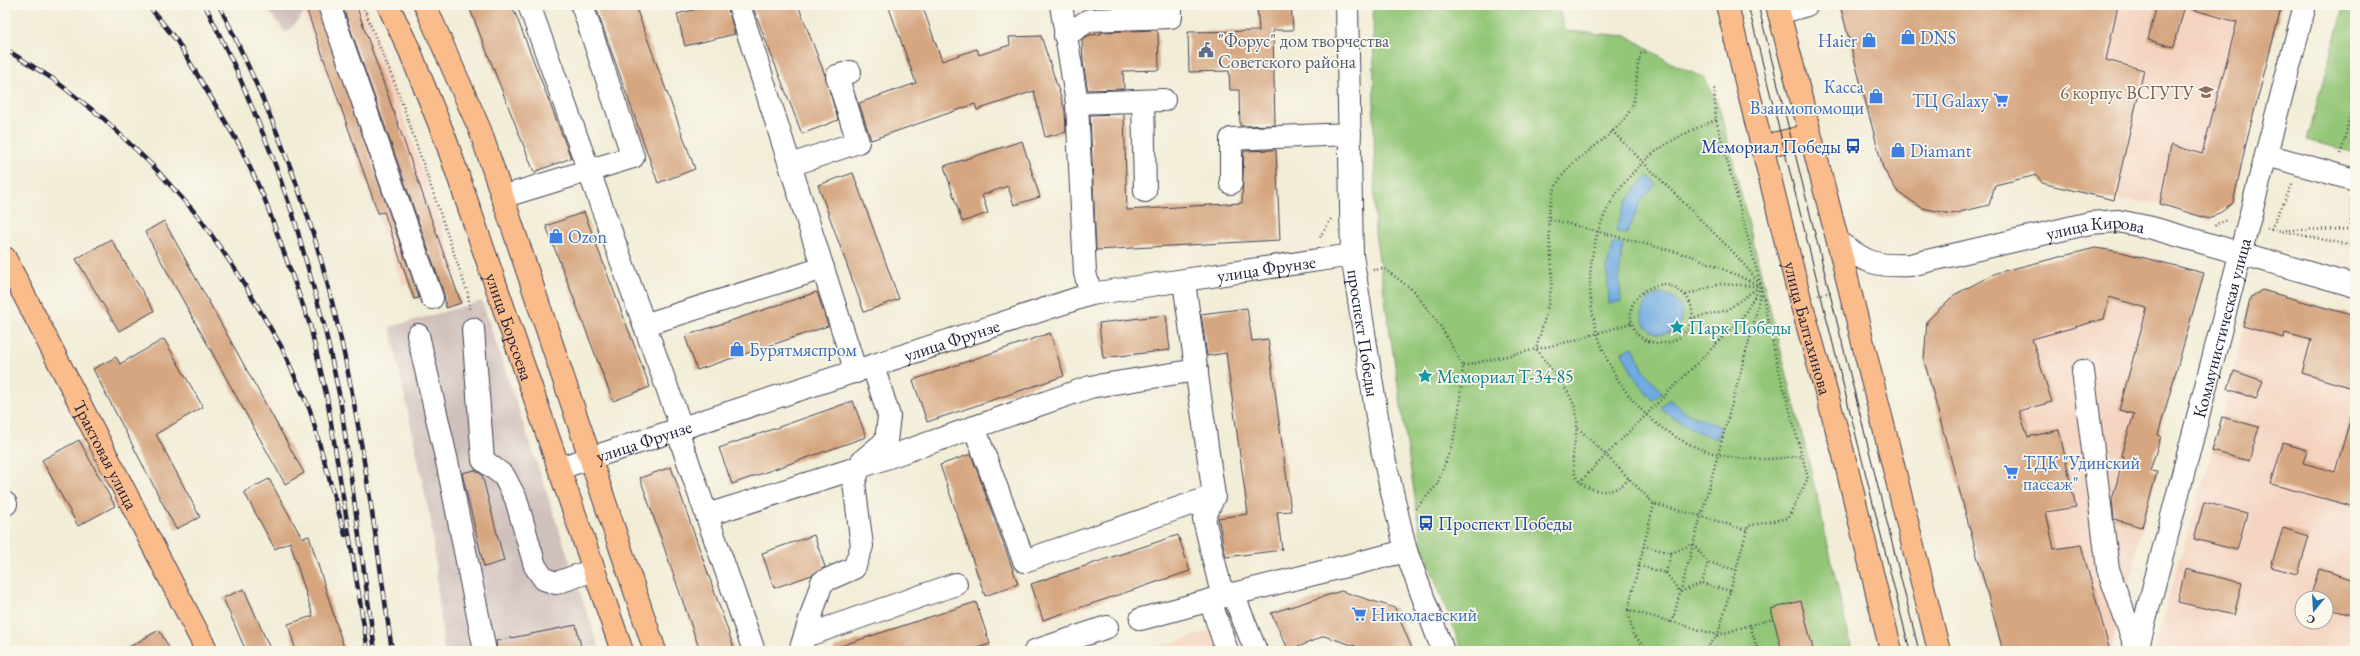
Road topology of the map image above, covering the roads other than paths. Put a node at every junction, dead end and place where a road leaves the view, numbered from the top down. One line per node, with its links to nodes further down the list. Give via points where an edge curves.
1 (329, 5): 36 (street)
2 (388, 5): 49 (main road, улица Борсоева, via 445,138)
3 (425, 5): 27 (main road, улица Борсоева, via 480,130)
4 (529, 5): 23 (street)
5 (582, 5): 23 (street, via 633,157)
6 (739, 5): 22 (street)
7 (1061, 5): 15 (street)
8 (1171, 5): 14 (street, via 1171,17)
9 (1347, 5): 18 (street, проспект Победы)
10 (1727, 5): 20 (main road, улица Балтахинова)
11 (1807, 5): 13 (street)
12 (2305, 5): 21 (street, Коммунистическая улица)
13 (1778, 9): 19 (main road)
14 (1089, 13): 15 (street)
15 (1065, 36): 17 (street)
16 (850, 72): 22 (street, via 837,76 858,142)
17 (1077, 103): 26 (street, via 1153,100); 35 (street, via 1085,273)
18 (1350, 134): 25 (street, via 1231,139); 29 (street, проспект Победы)
19 (1810, 134): 20 (main road); 28 (main road)
20 (1761, 147): 69 (main road, улица Балтахинова, via 1843,452)
21 (2267, 156): 24 (street); 30 (street, Коммунистическая улица)
22 (791, 165): 32 (street)
23 (588, 171): 27 (street); 37 (street)
24 (2355, 180)
25 (1231, 183)
26 (1145, 191)
27 (502, 197): 45 (main road, улица Борсоева)
28 (1838, 242): 30 (street, улица Кирова, via 1865,262 1888,266 1910,265 2090,223 2118,221 2152,228); 70 (main road)
29 (1352, 255): 33 (street, улица Фрунзе); 52 (street, проспект Победы, via 1382,449)
30 (2242, 255): 34 (street, улица Кирова); 71 (street, Коммунистическая улица)
31 (5, 258): 60 (main road, Трактовая улица)
32 (823, 268): 37 (street); 40 (street)
33 (1184, 282): 35 (street, улица Фрунзе); 41 (street)
34 (2355, 286)
35 (1091, 294): 40 (street, улица Фрунзе)
36 (432, 298)
37 (644, 325): 44 (street)
38 (473, 330): 46 (street)
39 (418, 335): 47 (street)
40 (864, 369): 44 (street, улица Фрунзе); 48 (street, via 889,416 886,441 862,460)
41 (1197, 370): 43 (street, via 1090,387); 50 (street)
42 (2083, 371): 71 (street, via 2108,569)
43 (974, 428): 48 (street); 50 (street, via 1024,561)
44 (679, 429): 45 (street, улица Фрунзе); 51 (street)
45 (591, 458): 49 (street, улица Фрунзе); 63 (main road, улица Борсоева)
46 (483, 460): 47 (street); 53 (street, via 504,476 516,500 535,566 544,579 556,583)
47 (448, 466): 61 (street)
48 (860, 467): 51 (street); 59 (street, via 854,483 862,546 854,568 822,582)
49 (560, 468): 53 (main road, улица Борсоева)
50 (1214, 496): 55 (street, via 1204,519 1220,586 1225,592)
51 (707, 515): 64 (street)
52 (1406, 551): 55 (street); 68 (street, проспект Победы)
53 (594, 570): 62 (main road, улица Борсоева)
54 (956, 584): 59 (street)
55 (1233, 594): 56 (street); 67 (street)
56 (1210, 600): 57 (street); 66 (street)
57 (1141, 619)
58 (1107, 627): 65 (street)
59 (803, 643)
60 (207, 651)
61 (485, 651)
62 (622, 651)
63 (655, 651)
64 (754, 651)
65 (1035, 651)
66 (1227, 651)
67 (1256, 651)
68 (1443, 651)
69 (1891, 651)
70 (1939, 651)
71 (2137, 651)

